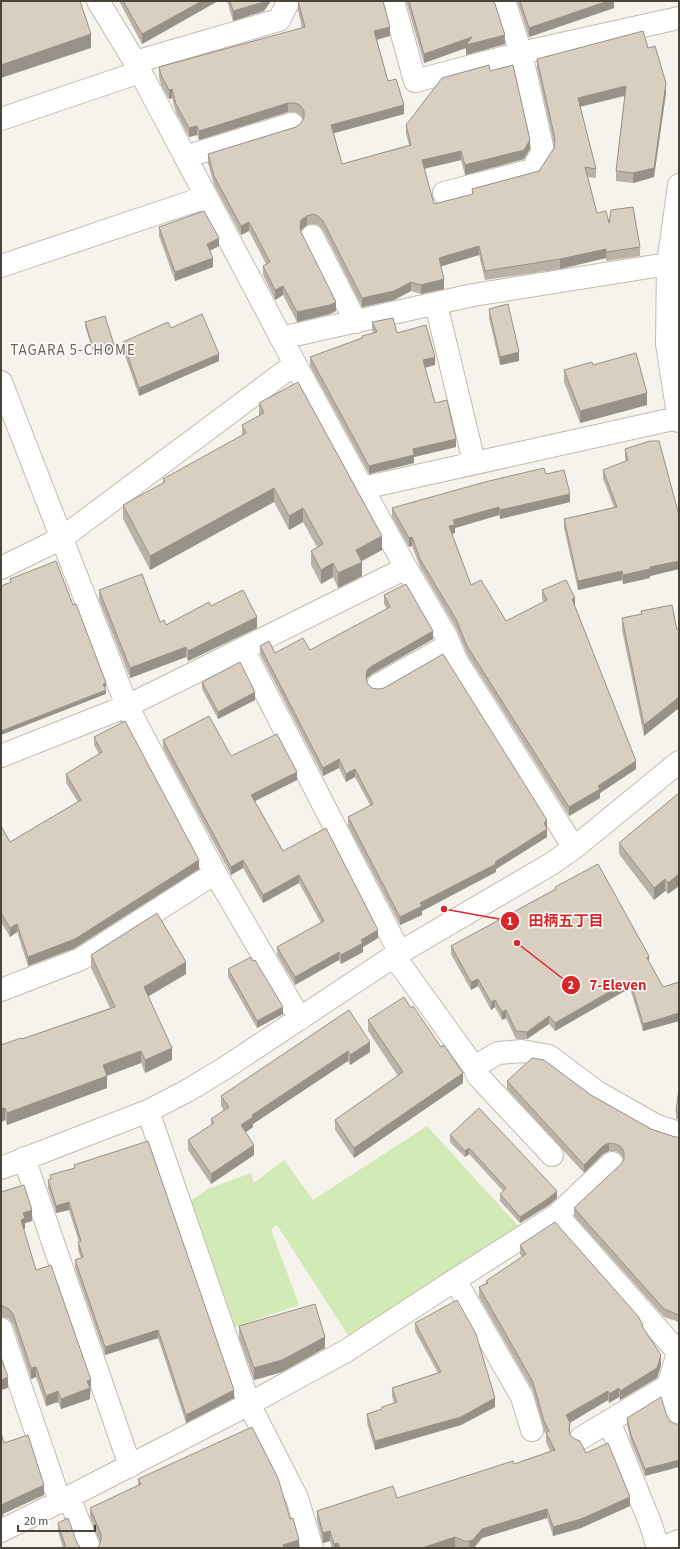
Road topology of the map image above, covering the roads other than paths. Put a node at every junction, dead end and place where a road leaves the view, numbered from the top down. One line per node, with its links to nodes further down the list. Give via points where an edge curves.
1 (98, 1): 9 (street)
2 (286, 1): 9 (street, via 279,20)
3 (393, 1): 8 (street, via 415,82)
4 (504, 1): 8 (street)
5 (676, 1): 6 (street)
6 (679, 6)
7 (679, 18): 8 (street)
8 (521, 53): 14 (street, via 543,151 532,170)
9 (137, 67): 10 (street); 12 (street)
10 (1, 119)
11 (292, 124): 12 (street)
12 (185, 157): 15 (street)
13 (679, 185): 17 (street)
14 (444, 193)
15 (206, 197): 18 (street); 21 (street)
16 (312, 236): 20 (street)
17 (668, 264): 19 (street, via 473,295); 24 (street, via 667,344)
18 (1, 266)
19 (436, 304): 20 (street); 25 (street)
20 (356, 322): 21 (street)
21 (282, 338): 22 (street)
22 (295, 364): 26 (street); 27 (street)
23 (1, 382): 27 (street)
24 (678, 420): 25 (street)
25 (474, 462): 26 (street)
26 (363, 488): 29 (street)
27 (62, 538): 28 (street); 33 (street)
28 (1, 568)
29 (406, 568): 30 (street); 31 (street)
30 (449, 645): 32 (street); 36 (street)
31 (243, 648): 33 (street); 38 (street)
32 (378, 685)
33 (127, 706): 34 (street); 37 (street)
34 (1, 756)
35 (679, 762): 36 (street)
36 (574, 848): 38 (street)
37 (215, 873): 39 (street, via 81,959); 40 (street)
38 (397, 954): 40 (street); 41 (street)
39 (1, 990)
40 (300, 1019): 42 (street, via 207,1080)
41 (474, 1067): 43 (street, via 498,1053 522,1051 549,1056 597,1092 657,1126); 44 (street, via 478,1076)
42 (148, 1111): 45 (street); 53 (street)
43 (679, 1133)
44 (552, 1156)
45 (24, 1158): 47 (street); 58 (street)
46 (612, 1163): 48 (street)
47 (1, 1168)
48 (557, 1215): 49 (street); 51 (street)
49 (455, 1280): 53 (street, via 346,1351); 56 (street, via 522,1397)
50 (1, 1329): 59 (street)
51 (678, 1351): 52 (street)
52 (668, 1386): 54 (street); 55 (street)
53 (250, 1404): 58 (street); 64 (street, via 297,1498)
54 (679, 1420)
55 (609, 1422): 57 (street); 65 (street)
56 (532, 1430)
57 (581, 1438)
58 (130, 1466): 59 (street)
59 (65, 1500): 60 (street); 63 (street)
60 (1, 1531)
61 (679, 1540): 65 (street)
62 (679, 1545): 66 (street)
63 (89, 1548)
64 (312, 1548)
65 (659, 1548)
66 (664, 1548)

